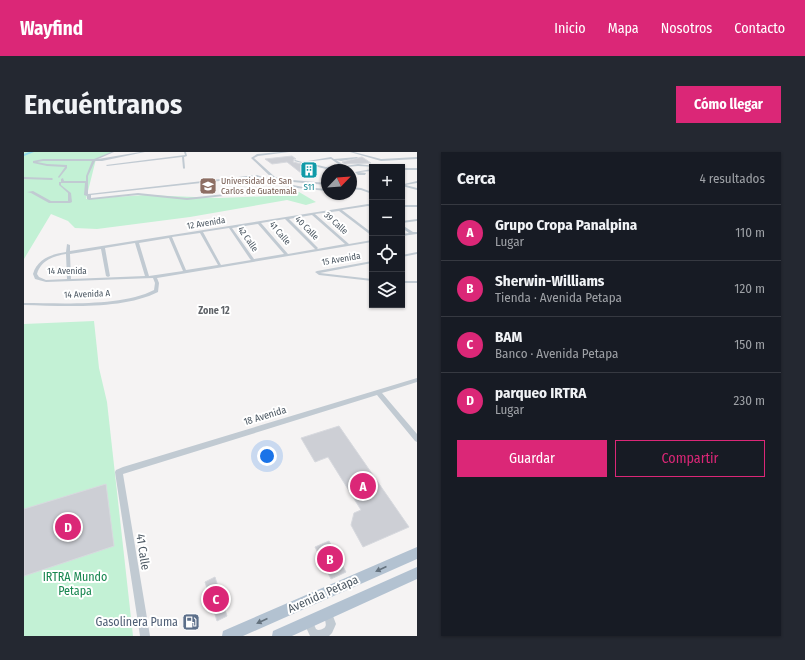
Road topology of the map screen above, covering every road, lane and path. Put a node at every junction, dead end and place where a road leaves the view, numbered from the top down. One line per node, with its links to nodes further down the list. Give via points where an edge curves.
1 (113, 152): 14 (street)
2 (144, 152): 14 (street)
3 (185, 152): 10 (street, via 186,156)
4 (272, 152): 21 (street, via 253,154 249,157)
5 (285, 152): 6 (street); 21 (street, via 253,157)
6 (288, 152)
7 (351, 152): 12 (street, via 386,160)
8 (358, 152): 9 (street, via 379,156)
9 (402, 156): 11 (street); 12 (street)
10 (183, 157): 18 (street); 22 (street)
11 (417, 157): 12 (street)
12 (412, 158)
13 (348, 159): 15 (street, via 357,158); 16 (street); 19 (street)
14 (94, 160): 31 (street, via 34,162 66,166); 32 (street)
15 (333, 160): 17 (street); 23 (street, via 331,158 296,162)
16 (341, 160)
17 (339, 164)
18 (107, 165)
19 (358, 165): 20 (street)
20 (369, 166)
21 (260, 167): 27 (street); 29 (street)
22 (184, 168)
23 (321, 168)
24 (405, 169): 25 (street)
25 (417, 170)
26 (366, 172): 26 (street, via 359,174 356,172 362,171)
27 (264, 174): 29 (street); 36 (street, via 272,180)
28 (24, 178): 30 (street)
29 (274, 178): 34 (street)
30 (52, 179)
31 (61, 179): 32 (street); 42 (street, via 60,185)
32 (87, 182): 45 (street, via 86,195)
33 (417, 182): 35 (street)
34 (321, 184)
35 (405, 184)
36 (321, 185)
37 (405, 185): 41 (street)
38 (298, 187): 40 (street); 45 (street, via 257,176); 45 (street, via 187,199 138,194 89,199)
39 (357, 188): 43 (street)
40 (321, 189)
41 (417, 189)
42 (66, 190): 46 (street, via 63,197); 46 (street, via 70,202)
43 (369, 191)
44 (29, 192): 46 (street)
45 (89, 194)
46 (52, 202)
47 (369, 206): 51 (street, 12 Avenida)
48 (405, 206): 49 (street)
49 (417, 206)
50 (405, 209): 52 (street)
51 (340, 210): 53 (street, 12 Avenida); 64 (street)
52 (417, 210)
53 (313, 214): 54 (street, 12 Avenida); 68 (street, 39 Calle)
54 (286, 218): 56 (street, 12 Avenida); 71 (street, 40 Calle)
55 (417, 220): 57 (street)
56 (259, 222): 58 (street, 12 Avenida); 74 (street, 41 Calle)
57 (405, 222)
58 (230, 227): 60 (street, 12 Avenida); 76 (street, 42 Calle)
59 (405, 228): 61 (street)
60 (201, 232): 65 (street, 12 Avenida); 78 (street)
61 (411, 232): 62 (street); 63 (street)
62 (417, 232)
63 (405, 233)
64 (370, 236)
65 (170, 237): 67 (street, 12 Avenida); 79 (street)
66 (369, 239): 68 (street, 14 Avenida)
67 (137, 242): 70 (street, 12 Avenida); 81 (street)
68 (346, 244): 71 (street, 14 Avenida); 74 (street, 14 Avenida)
69 (68, 245): 72 (street)
70 (103, 247): 72 (street, 12 Avenida); 80 (street)
71 (316, 248): 74 (street, 14 Avenida)
72 (68, 253): 83 (street); 84 (street, 12 Avenida, via 45,259 37,267 34,274)
73 (417, 253): 75 (street)
74 (286, 254): 76 (street, 14 Avenida); 78 (street, 14 Avenida)
75 (405, 255)
76 (252, 259): 78 (street, 14 Avenida)
77 (369, 263): 85 (street, 15 Avenida, via 317,272)
78 (219, 265): 79 (street, 14 Avenida); 82 (street, 14 Avenida)
79 (184, 270): 81 (street, 14 Avenida)
80 (108, 276): 81 (street, 14 Avenida); 83 (street, 14 Avenida)
81 (147, 276): 82 (street, 14 Avenida); 83 (street, 14 Avenida)
82 (154, 277): 88 (street, 14 Avenida A, via 157,289 150,295 103,302)
83 (69, 279): 84 (street, 14 Avenida)
84 (43, 280)
85 (369, 280)
86 (405, 282): 87 (street)
87 (417, 282)
88 (24, 304)
89 (417, 380): 90 (street, 18 Avenida)
90 (378, 392): 91 (street); 92 (street, 18 Avenida)
91 (417, 439)
92 (119, 472): 95 (street, 41 Calle)
93 (417, 553): 96 (main road, Avenida Petapa, one-way to 96)
94 (417, 573): 97 (main road, Avenida Petapa)
95 (145, 636)
96 (228, 636)
97 (278, 636)

